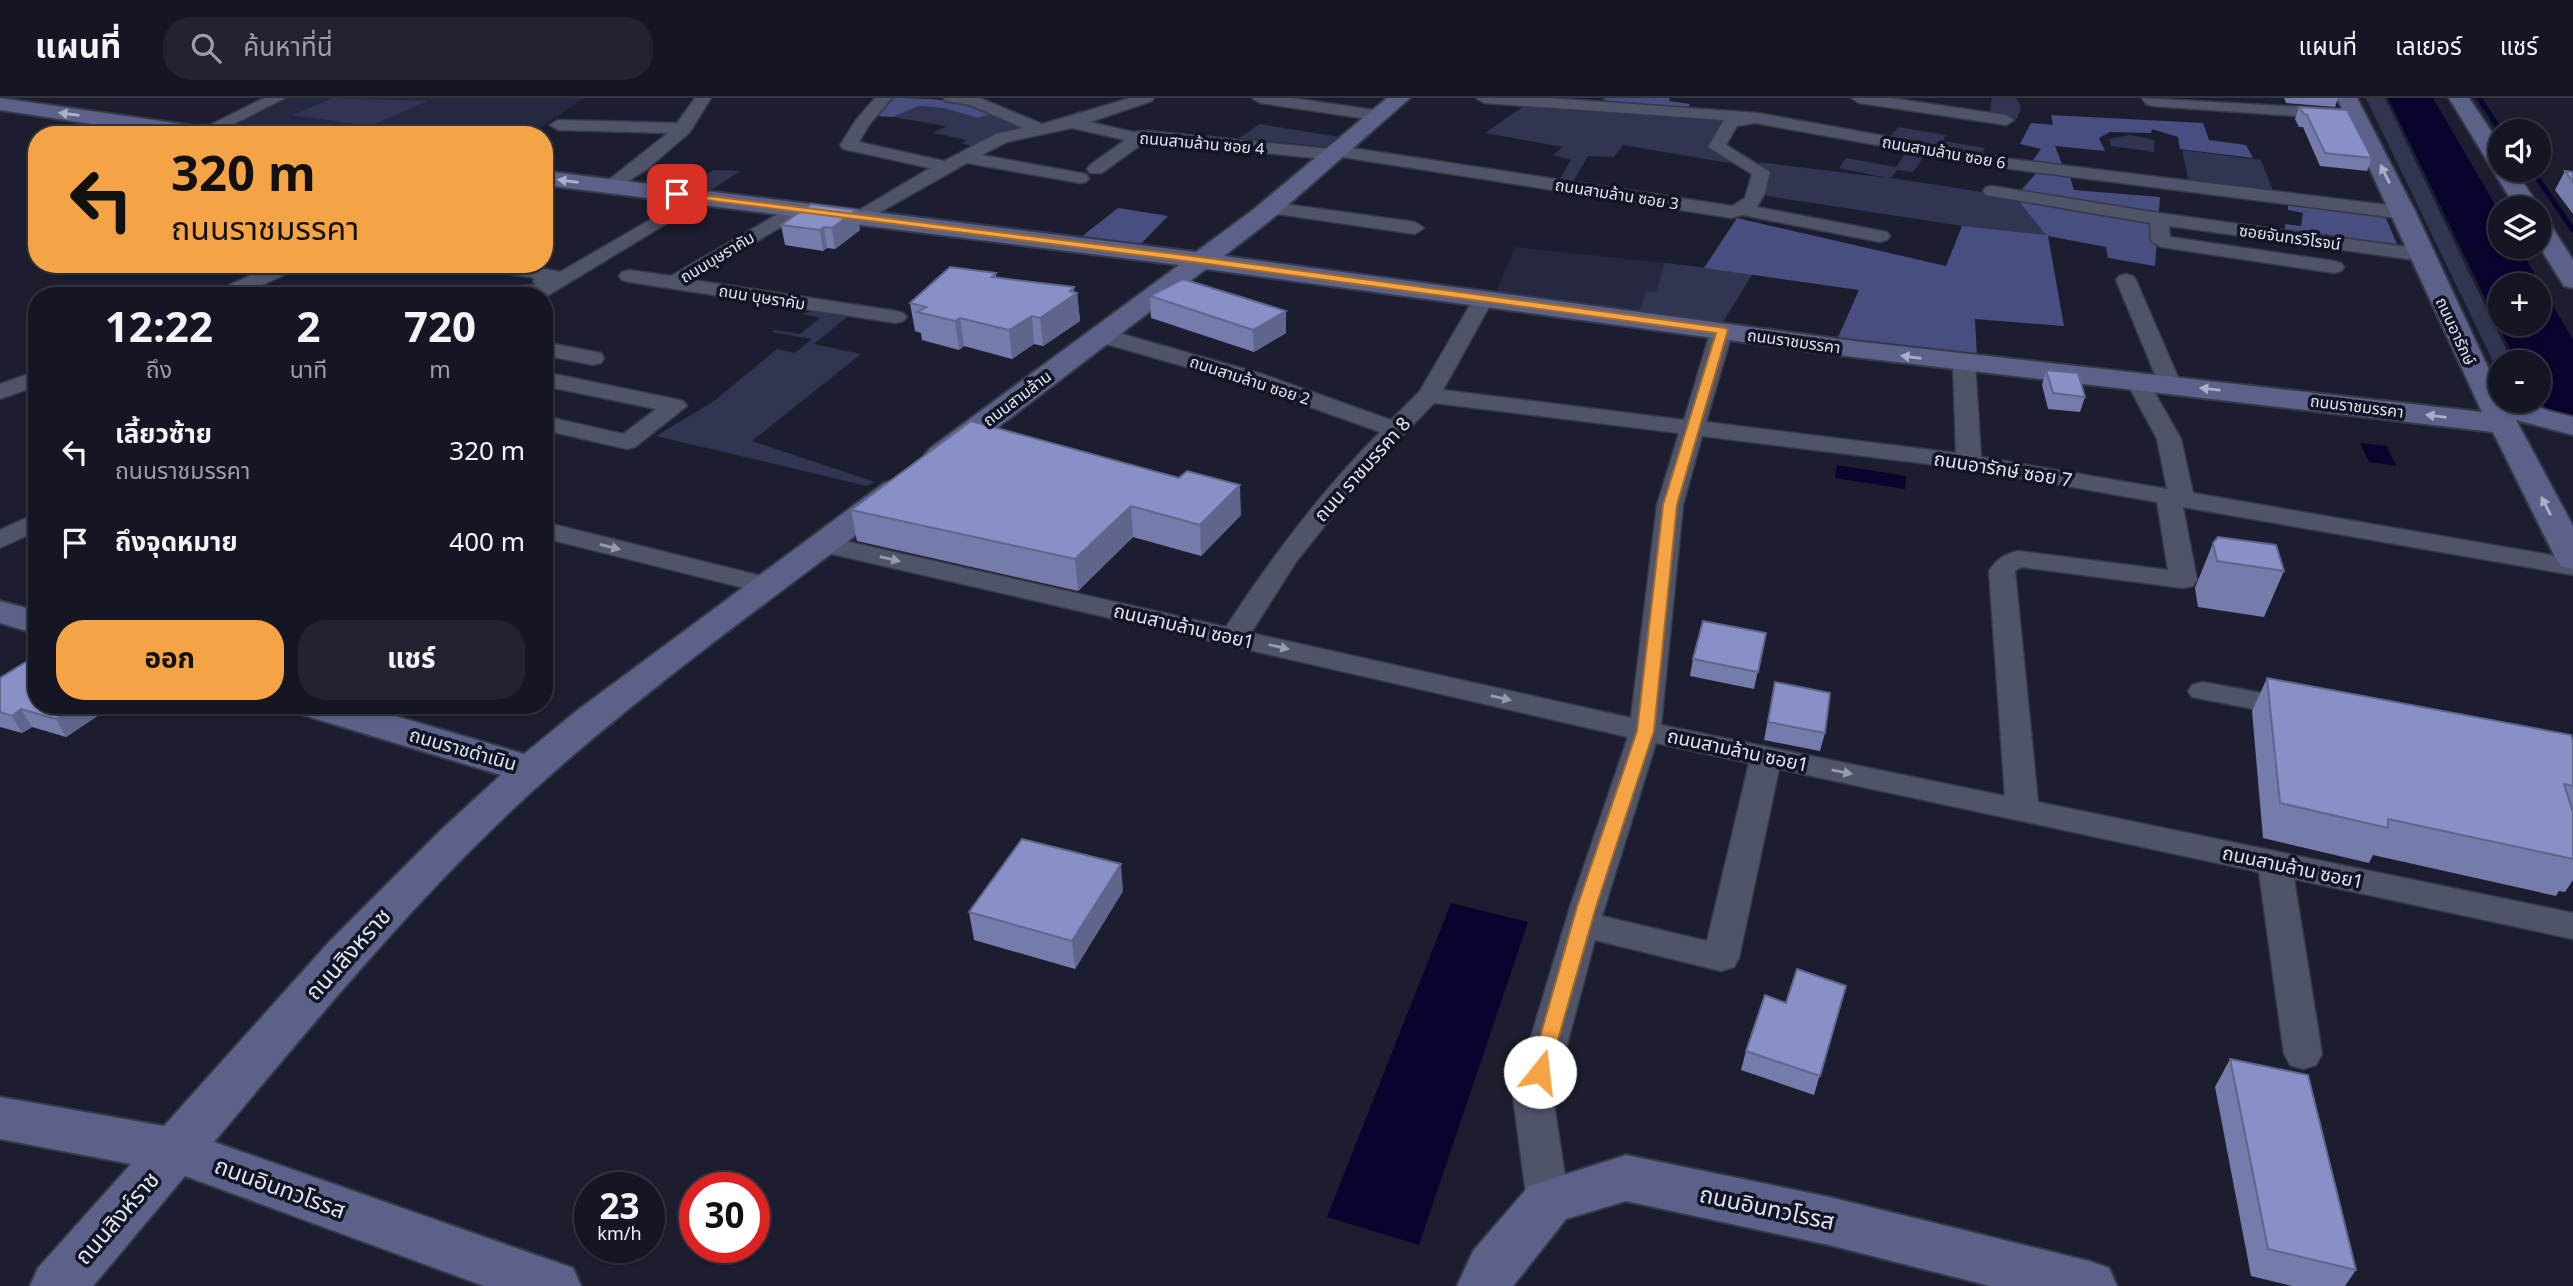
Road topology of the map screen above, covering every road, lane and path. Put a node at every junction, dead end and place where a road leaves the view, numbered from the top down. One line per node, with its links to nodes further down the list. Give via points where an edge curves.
1 (277, 98): 21 (street)
2 (703, 98): 22 (street)
3 (884, 98): 28 (street, via 849,145)
4 (951, 98): 23 (street, via 973,101)
5 (1260, 98): 14 (street)
6 (1484, 98): 16 (street, ถนนสามล้าน ซอย 6)
7 (1764, 98): 16 (street)
8 (1859, 98): 12 (street)
9 (2459, 98): 25 (street)
10 (1139, 99): 18 (street)
11 (2151, 100): 15 (street)
12 (1927, 103): 17 (street)
13 (0, 104): 20 (street, one-way to 13)
14 (1390, 107): 26 (street, ถนนสามล้าน)
15 (2352, 107): 38 (street, ถนนอารักษ์, one-way to 15)
16 (1758, 118): 37 (street, via 1731,122 1717,147 1761,172 1753,203); 38 (street, ถนนสามล้าน ซอย 6, via 2011,164)
17 (2006, 120)
18 (1071, 123): 23 (street); 24 (street, ถนนสามล้าน ซอย 4)
19 (558, 125): 22 (street)
20 (150, 126)
21 (220, 126)
22 (684, 128): 30 (street, via 654,157)
23 (1039, 129): 27 (street, via 1002,138)
24 (1141, 137): 26 (street, ถนนสามล้าน ซอย 4); 27 (street, via 1088,174)
25 (2488, 144)
26 (1337, 153): 31 (street, ถนนสามล้าน ซอย 3); 35 (street, ถนนสามล้าน)
27 (963, 157): 28 (street)
28 (944, 166): 39 (street)
29 (553, 179): 30 (street, ถนนราชมรรคา, one-way to 29)
30 (612, 186): 33 (street, ถนนราชมรรคา)
31 (1585, 189): 34 (street); 37 (street, ถนนสามล้าน ซอย 3, via 1732,212)
32 (1992, 191): 40 (street, ซอยจันทรวิโรจน์)
33 (698, 197): 36 (street, ถนนราชมรรคา); 55 (street)
34 (1571, 205)
35 (1270, 208): 41 (street); 45 (street, ถนนสามล้าน)
36 (797, 209): 39 (street, ถนนราชมรรคา); 52 (street, ถนนบุษราคัม)
37 (1744, 210): 42 (street, ถนนสามล้าน ซอย 3)
38 (2404, 213): 44 (street, ถนนอารักษ์)
39 (861, 217): 45 (street, ถนนราชมรรคา)
40 (2159, 219): 44 (street, ซอยจันทรวิโรจน์); 46 (street, via 2161,241)
41 (1415, 228)
42 (1880, 236)
43 (2551, 245): 51 (street)
44 (2422, 255): 68 (street, ถนนอารักษ์)
45 (1200, 260): 56 (street, ถนนราชมรรคา); 59 (street, ถนนสามล้าน)
46 (2334, 267)
47 (272, 273): 53 (street)
48 (540, 273): 54 (street, via 552,275)
49 (629, 276): 52 (street, ถนน บุษราคัม)
50 (2126, 280): 66 (street)
51 (2573, 280)
52 (674, 283): 57 (street, ถนน บุษราคัม)
53 (241, 287)
54 (533, 287)
55 (548, 287)
56 (1484, 298): 58 (street, ถนนราชมรรคา); 69 (street, ถนน ราชมรรคา 8)
57 (896, 317)
58 (1722, 330): 62 (street, ถนนราชมรรคา, one-way to 58); 73 (street)
59 (1100, 335): 74 (street, ถนนสามล้าน ซอย 2, via 1254,379); 82 (street, ถนนสามล้าน)
60 (553, 350): 61 (street)
61 (593, 358)
62 (1965, 363): 65 (street, ถนนราชมรรคา); 77 (street)
63 (28, 381): 67 (street)
64 (553, 381): 71 (street, via 675,406 628,442)
65 (2137, 381): 66 (street, ถนนราชมรรคา); 78 (street, via 2169,439)
66 (2170, 384): 70 (street, ถนนราชมรรคา, one-way to 66)
67 (0, 392)
68 (2485, 392): 70 (street, ถนนอารักษ์); 72 (street, via 2535,417)
69 (1429, 395): 73 (street, ถนนอารักษ์ ซอย 7); 74 (street, ถนน ราชมรรคา 8)
70 (2503, 424): 76 (street, ถนนอารักษ์)
71 (553, 425)
72 (2573, 426)
73 (1695, 427): 77 (street, ถนนอารักษ์ ซอย 7); 92 (street, via 1670,505)
74 (1397, 430): 88 (street, ถนน ราชมรรคา 8, via 1355,471 1285,558)
75 (2573, 439): 76 (street, via 2553,438)
76 (2520, 453): 83 (street, ถนนอารักษ์, one-way to 76)
77 (1969, 462): 78 (street, ถนนอารักษ์ ซอย 7)
78 (2176, 498): 84 (street, ถนนอารักษ์ ซอย 7); 95 (street, via 2183,580 2018,559 2002,571)
79 (28, 526): 81 (street)
80 (553, 532): 85 (street, one-way to 85)
81 (0, 540)
82 (823, 544): 85 (street, ถนนสามล้าน); 88 (street, ถนนสามล้าน ซอย1, one-way to 88)
83 (2573, 559)
84 (2573, 567)
85 (768, 586): 94 (street, ถนนสามล้าน)
86 (0, 612): 87 (street)
87 (28, 620)
88 (1234, 637): 92 (street, ถนนสามล้าน ซอย1, one-way to 92)
89 (2203, 691): 91 (street)
90 (344, 714): 94 (street, ถนนราชดำเนิน)
91 (2326, 714)
92 (1645, 731): 93 (street, ถนนสามล้าน ซอย1); 97 (street)
93 (1766, 756): 95 (street, ถนนสามล้าน ซอย1, one-way to 95); 97 (street, via 1721,958)
94 (531, 770): 101 (street, ถนนสิงหราช, via 391,906 225,1093)
95 (2022, 810): 96 (street, ถนนสามล้าน ซอย1)
96 (2275, 863): 98 (street, ถนนสามล้าน ซอย1); 99 (street)
97 (1582, 924): 102 (street, via 1533,1097)
98 (2573, 926)
99 (2302, 1054)
100 (0, 1118): 101 (street, ถนนอินทวโรรส)
101 (196, 1158): 103 (street, ถนนสิงห์ราช); 104 (street, ถนนอินทวโรรส)
102 (1548, 1202): 105 (street, via 1493,1269); 106 (street, ถนนอินทวโรรส, via 1626,1178 1829,1221)
103 (58, 1286)
104 (553, 1286)
105 (1485, 1286)
106 (2089, 1286)

